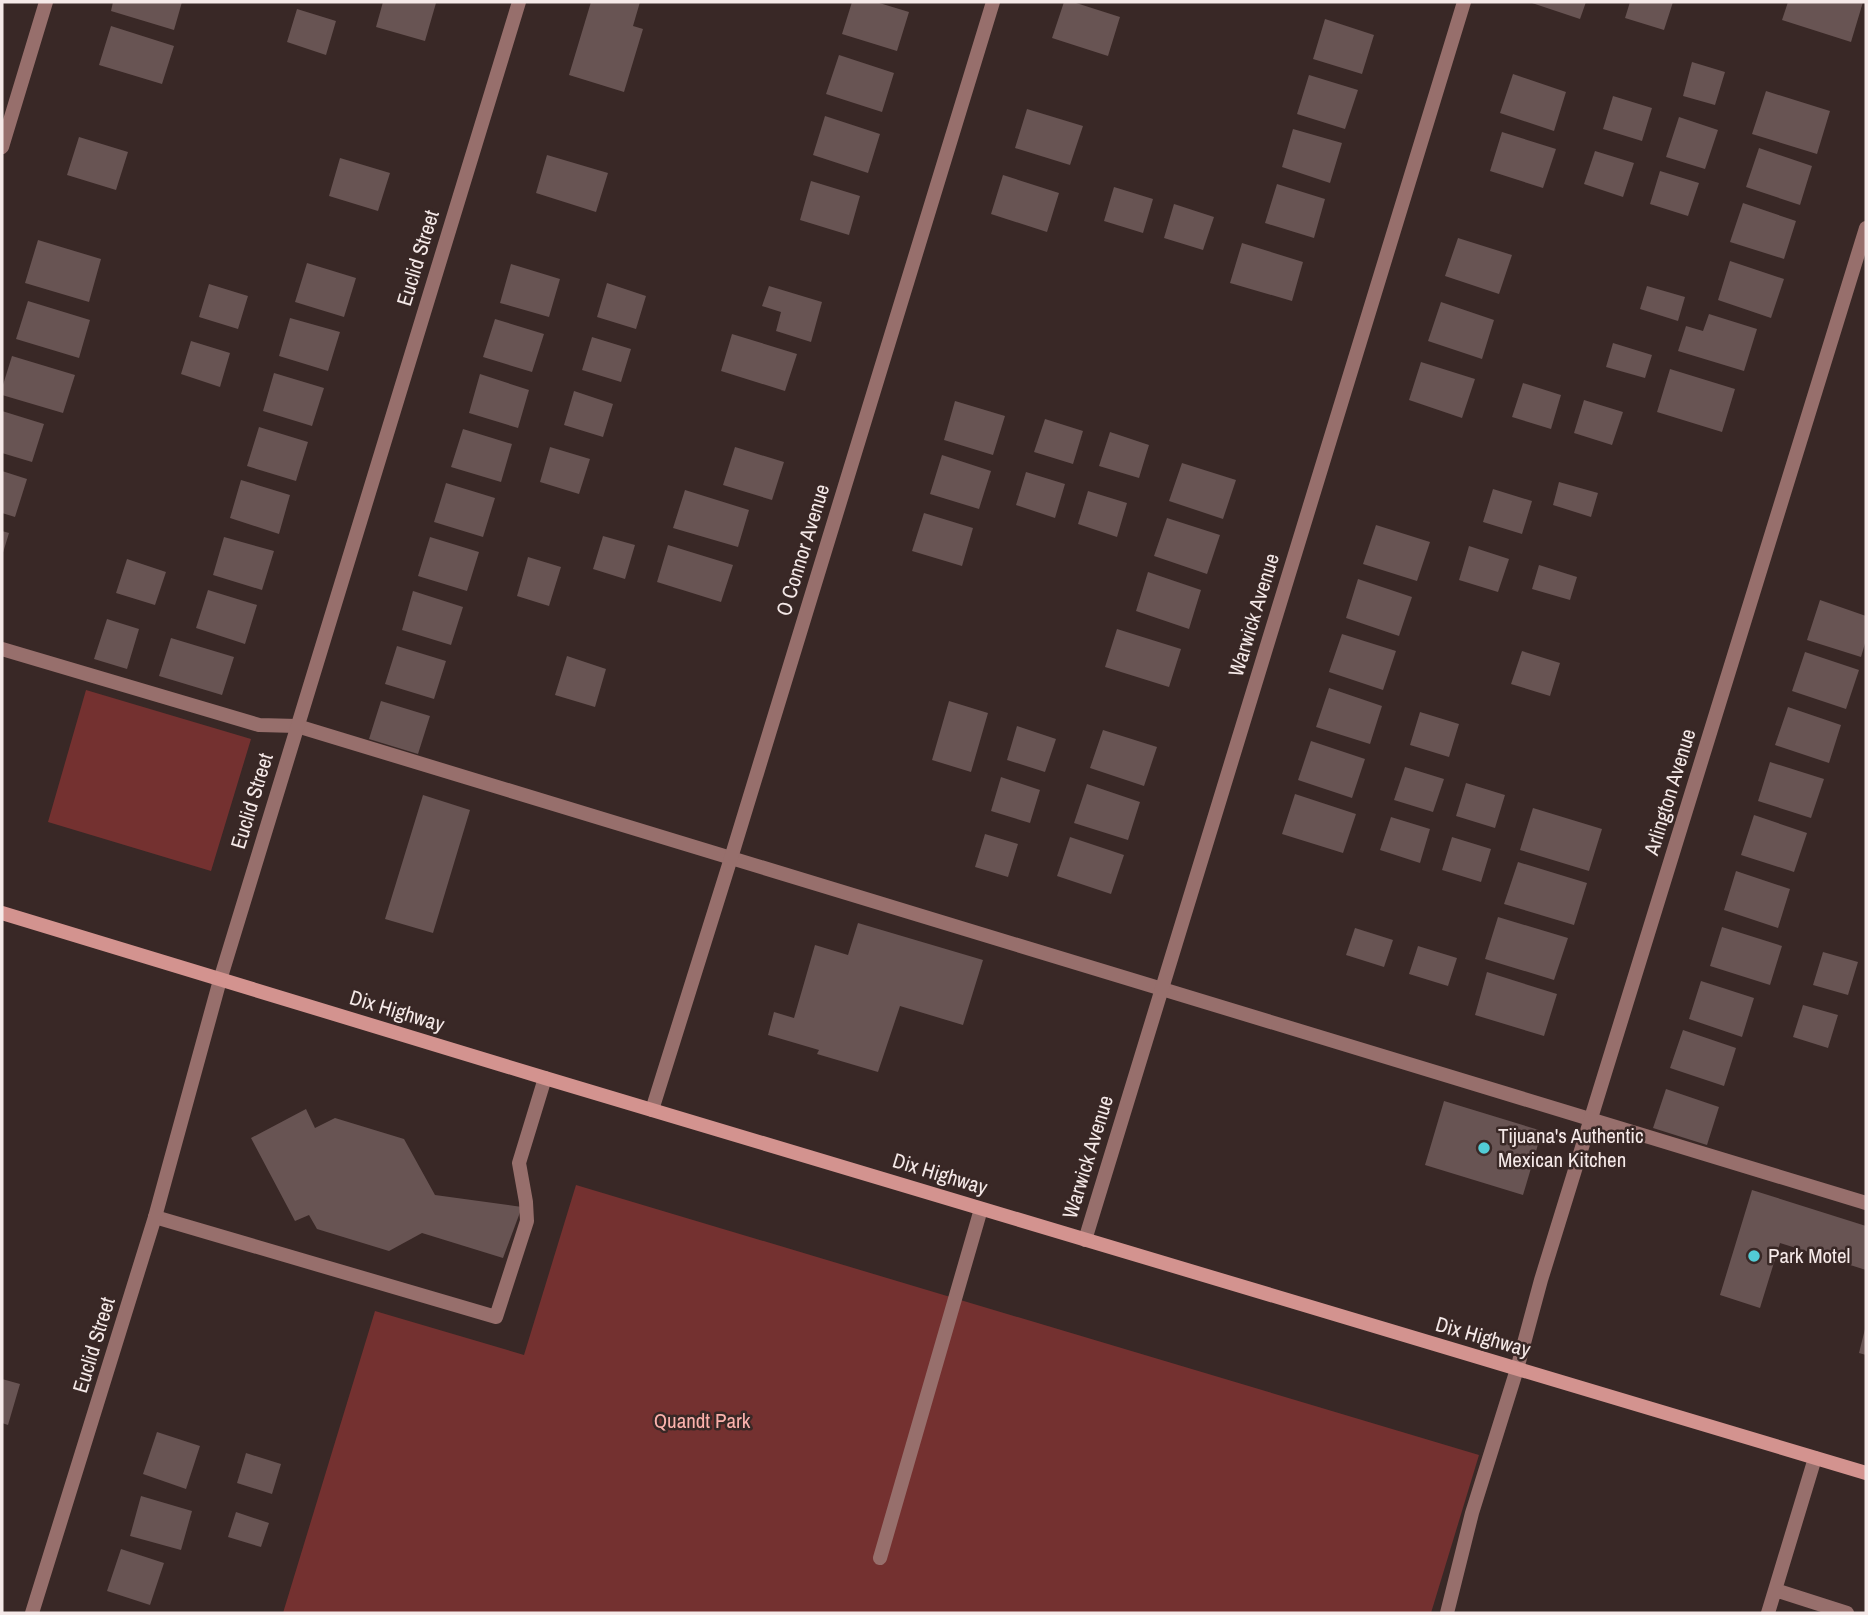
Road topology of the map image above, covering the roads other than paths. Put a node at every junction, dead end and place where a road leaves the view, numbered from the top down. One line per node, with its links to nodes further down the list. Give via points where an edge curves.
1 (46, 2): 5 (street)
2 (519, 2): 8 (street, Euclid Street)
3 (993, 2): 9 (street, O Connor Avenue)
4 (1464, 2): 12 (street, Warwick Avenue)
5 (2, 147)
6 (1866, 228): 15 (street, Arlington Avenue)
7 (2, 649): 8 (street, via 259,725)
8 (297, 726): 9 (street); 11 (street, Euclid Street)
9 (731, 858): 12 (street); 14 (street, O Connor Avenue)
10 (2, 913): 11 (main road, Dix Highway)
11 (220, 980): 13 (main road, Dix Highway); 18 (street, Euclid Street)
12 (1162, 989): 15 (street); 19 (street, Warwick Avenue)
13 (545, 1078): 14 (main road, Dix Highway); 18 (street, via 519,1163 527,1221 496,1317)
14 (652, 1110): 17 (main road, Dix Highway)
15 (1591, 1120): 16 (street); 20 (street, Arlington Avenue)
16 (1866, 1203)
17 (981, 1209): 19 (main road, Dix Highway); 23 (street)
18 (155, 1217): 25 (street, Euclid Street)
19 (1085, 1240): 20 (main road, Dix Highway)
20 (1517, 1368): 21 (main road, Dix Highway); 26 (street, Arlington Avenue)
21 (1815, 1458): 22 (main road, Dix Highway); 24 (street)
22 (1866, 1473)
23 (880, 1558)
24 (1775, 1590): 27 (street); 28 (street)
25 (32, 1613)
26 (1447, 1613)
27 (1768, 1613)
28 (1847, 1613)

